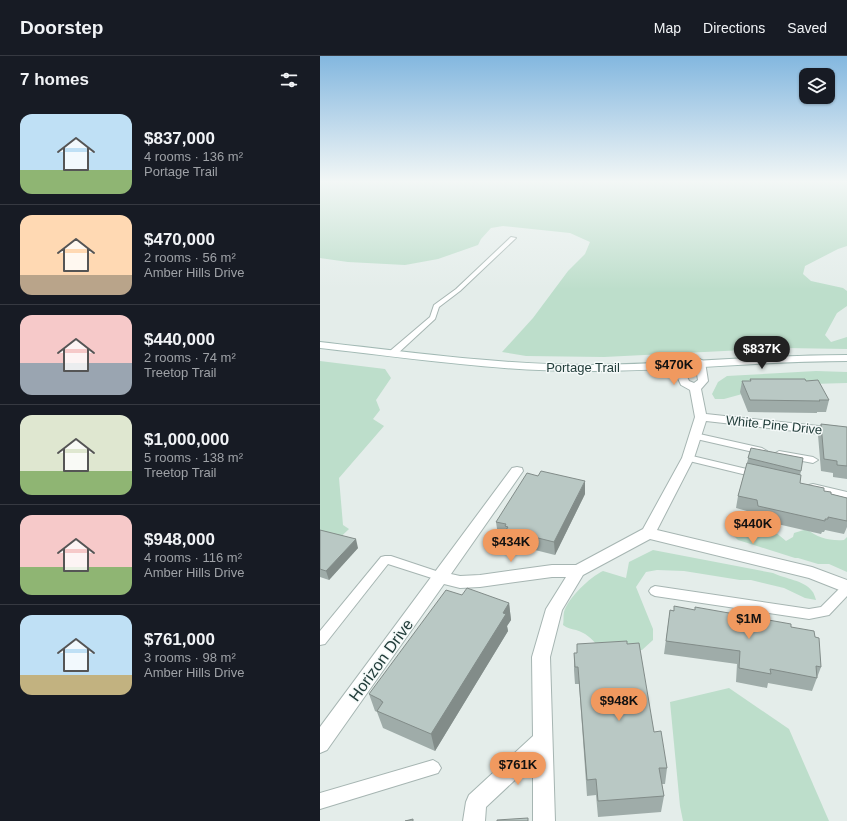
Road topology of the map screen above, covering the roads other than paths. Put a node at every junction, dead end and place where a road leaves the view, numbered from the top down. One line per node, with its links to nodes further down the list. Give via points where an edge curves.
1 (513, 238): 3 (lane, via 458,290 436,306 432,318)
2 (320, 345): 3 (street, Portage Trail)
3 (393, 353): 6 (street, Portage Trail, via 548,367 623,367)
4 (847, 358): 5 (street, Portage Trail)
5 (700, 362): 6 (street, Portage Trail); 7 (street, via 703,381)
6 (676, 363): 7 (street, via 685,382)
7 (695, 388): 8 (street)
8 (701, 418): 9 (street, White Pine Drive); 10 (street)
9 (847, 433)
10 (695, 436): 11 (street); 12 (lane)
11 (688, 458): 14 (lane); 17 (street)
12 (813, 460)
13 (517, 470): 19 (street, Horizon Drive)
14 (765, 476)
15 (803, 485): 16 (lane)
16 (847, 495)
17 (648, 533): 18 (street); 20 (street, via 812,573)
18 (578, 571): 19 (street, via 552,571 460,582); 23 (street, via 554,609 541,657)
19 (441, 577): 22 (lane, via 385,560); 24 (street, Horizon Drive)
20 (847, 587): 21 (lane, via 825,611 809,614)
21 (655, 591)
22 (320, 640)
23 (542, 741): 27 (street, via 476,802); 28 (street)
24 (320, 743)
25 (433, 768): 26 (lane)
26 (320, 801)
27 (474, 821)
28 (544, 821)

